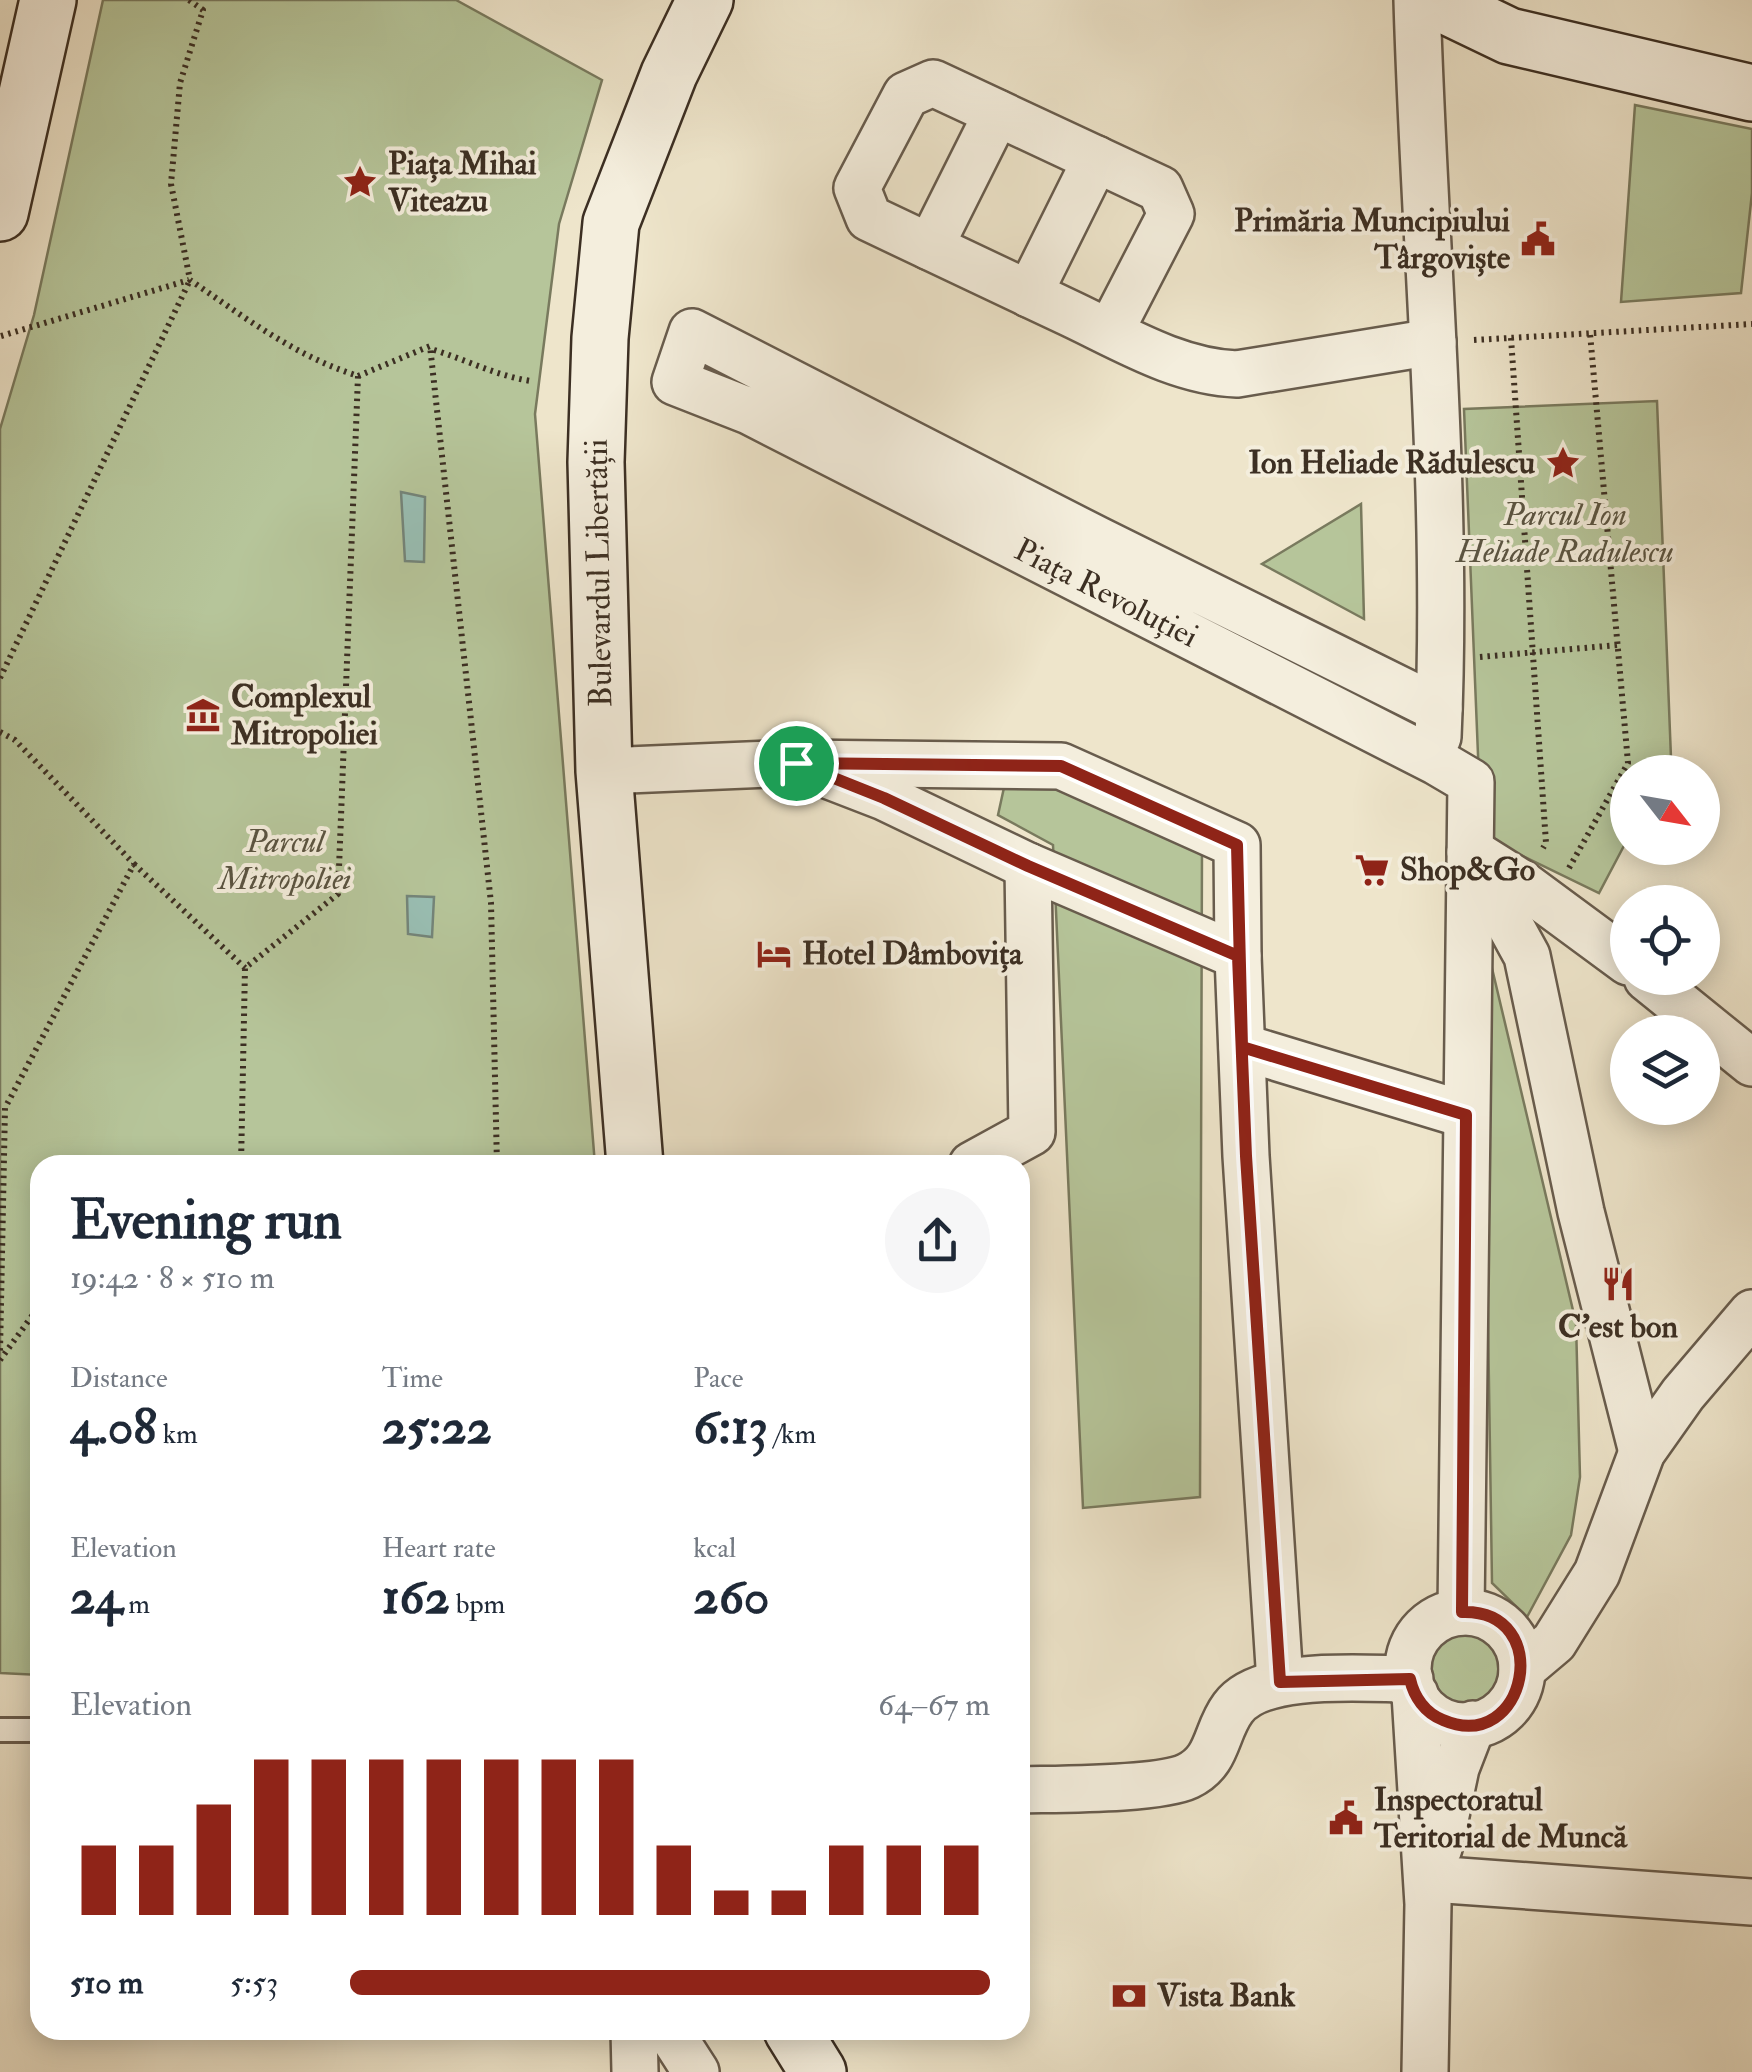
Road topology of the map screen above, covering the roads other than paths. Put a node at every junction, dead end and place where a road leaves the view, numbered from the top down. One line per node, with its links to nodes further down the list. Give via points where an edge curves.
1 (48, 0): 8 (street)
2 (706, 0): 16 (street, Bulevardul Libertății, via 611,222 596,428)
3 (1418, 0): 12 (street)
4 (1434, 0): 5 (street, via 1509,36)
5 (1752, 93)
6 (997, 113): 7 (street); 9 (street); 9 (street, via 933,83 906,94 857,188 868,218)
7 (1096, 160): 10 (street); 11 (street, via 1160,189 1171,214)
8 (0, 213)
9 (930, 247): 10 (street)
10 (1029, 294): 11 (street)
11 (1110, 332): 12 (street, via 1192,368 1237,374)
12 (1433, 342): 13 (street)
13 (1439, 709): 14 (street); 14 (street, Piața Revoluției, via 692,332 675,382 766,420)
14 (1437, 762): 17 (street, Piața Revoluției, via 1471,782)
15 (796, 763): 16 (street); 18 (street); 20 (street, via 1061,766 1237,845)
16 (604, 771): 25 (street, Bulevardul Libertății)
17 (1468, 850): 19 (street); 24 (street); 28 (street, via 1527,956 1581,1212)
18 (1028, 866): 20 (street); 26 (street, via 1032,1132)
19 (1610, 949)
20 (1238, 956): 22 (street)
21 (1668, 995): 23 (street)
22 (1242, 1047): 24 (street); 31 (street)
23 (1752, 1063)
24 (1466, 1115): 29 (street)
25 (634, 1155)
26 (990, 1155)
27 (1752, 1313): 28 (street)
28 (1642, 1452): 30 (street, via 1597,1574 1554,1642)
29 (1462, 1612): 30 (street, via 1484,1615 1506,1629); 32 (street, via 1443,1616 1418,1638)
30 (1522, 1669): 33 (street, via 1505,1710)
31 (1279, 1670): 32 (street); 36 (street, via 1234,1707 1214,1753 1190,1776)
32 (1412, 1676): 33 (street, via 1436,1717); 37 (street)
33 (1473, 1724): 37 (street, via 1456,1768)
34 (0, 1730): 35 (lane)
35 (30, 1730)
36 (1030, 1790)
37 (1430, 1892): 38 (street); 45 (street)
38 (1752, 1902)
39 (634, 2040): 42 (street)
40 (675, 2040): 43 (street)
41 (798, 2040): 44 (street)
42 (635, 2072)
43 (696, 2072)
44 (818, 2072)
45 (1424, 2072)

